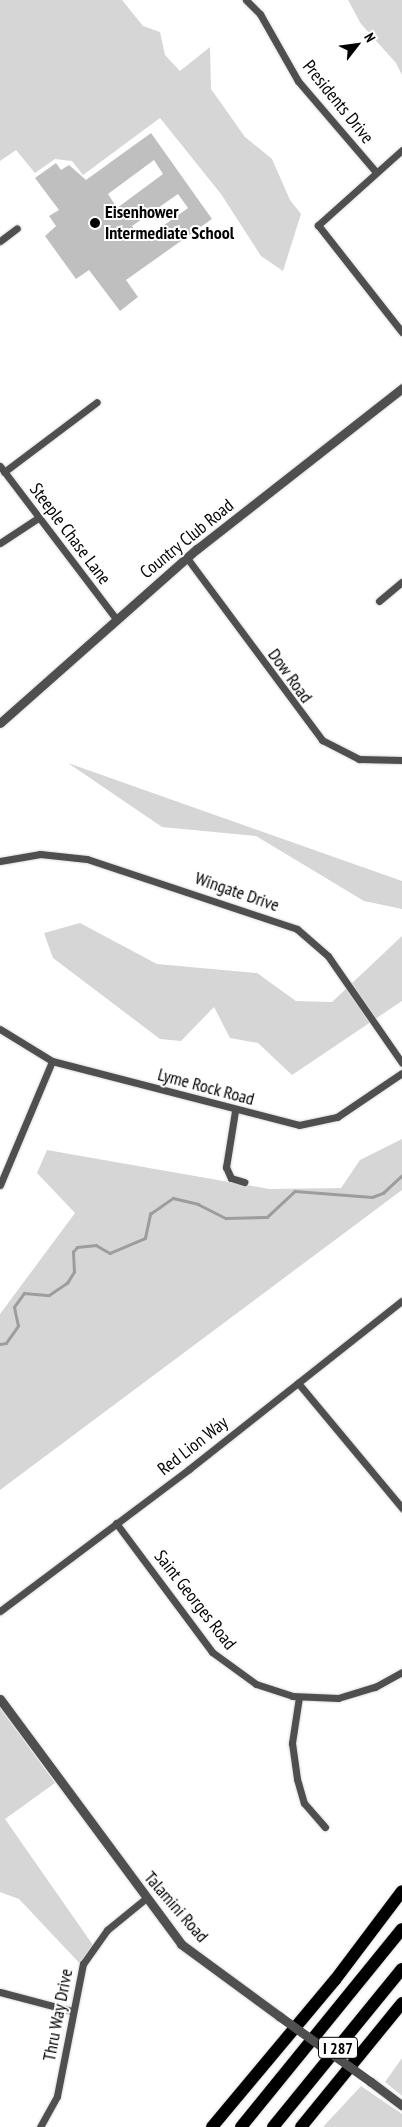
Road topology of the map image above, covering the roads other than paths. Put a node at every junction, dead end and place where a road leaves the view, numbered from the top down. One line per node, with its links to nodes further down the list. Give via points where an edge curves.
1 (246, 0): 3 (street, Presidents Drive, via 260,14 298,81)
2 (402, 150): 3 (street)
3 (376, 172): 6 (street, via 318,225)
4 (17, 228): 5 (street)
5 (0, 241)
6 (402, 332)
7 (402, 388): 12 (street, Country Club Road)
8 (98, 402): 9 (street)
9 (2, 469): 10 (street, Steeple Chase Lane)
10 (38, 518): 11 (street); 15 (street, Steeple Chase Lane)
11 (0, 543)
12 (187, 558): 15 (street, Country Club Road); 17 (street, Dow Road, via 322,740 359,759)
13 (402, 582): 14 (street)
14 (379, 601)
15 (116, 619): 16 (street, Country Club Road)
16 (0, 722)
17 (402, 760)
18 (0, 860): 21 (street, Wingate Drive, via 40,854 87,859 297,929 328,956)
19 (0, 1029): 20 (street, Lyme Rock Road)
20 (52, 1061): 23 (street, Lyme Rock Road); 25 (street)
21 (402, 1063)
22 (402, 1073): 23 (street, Lyme Rock Road, via 345,1113 311,1125 280,1122)
23 (234, 1111): 24 (street, via 226,1167 231,1178)
24 (244, 1182)
25 (0, 1185)
26 (402, 1300): 27 (street, Red Lion Way)
27 (298, 1383): 28 (street); 29 (street, Red Lion Way)
28 (402, 1508)
29 (116, 1523): 30 (street, Red Lion Way); 32 (street, Saint Georges Road, via 212,1652 256,1684)
30 (0, 1611)
31 (402, 1672): 32 (street, Saint Georges Road, via 353,1695)
32 (299, 1697): 34 (street, via 292,1743 297,1779 304,1803)
33 (0, 1700): 36 (street, Talamini Road)
34 (325, 1826)
35 (402, 1892): 44 (highway, I 287, via 335,1980)
36 (145, 1899): 41 (street, Thru Way Drive, via 98,1941 83,1964); 42 (street, Talamini Road, bridge, via 182,1944)
37 (402, 1929): 45 (highway, I 287)
38 (402, 1969): 46 (highway, I 287)
39 (0, 1992): 41 (street)
40 (402, 2003): 47 (highway, I 287)
41 (72, 2011): 43 (street, Thru Way Drive, via 57,2096)
42 (402, 2105)
43 (40, 2127)
44 (212, 2127)
45 (241, 2127)
46 (273, 2127)
47 (301, 2127)

